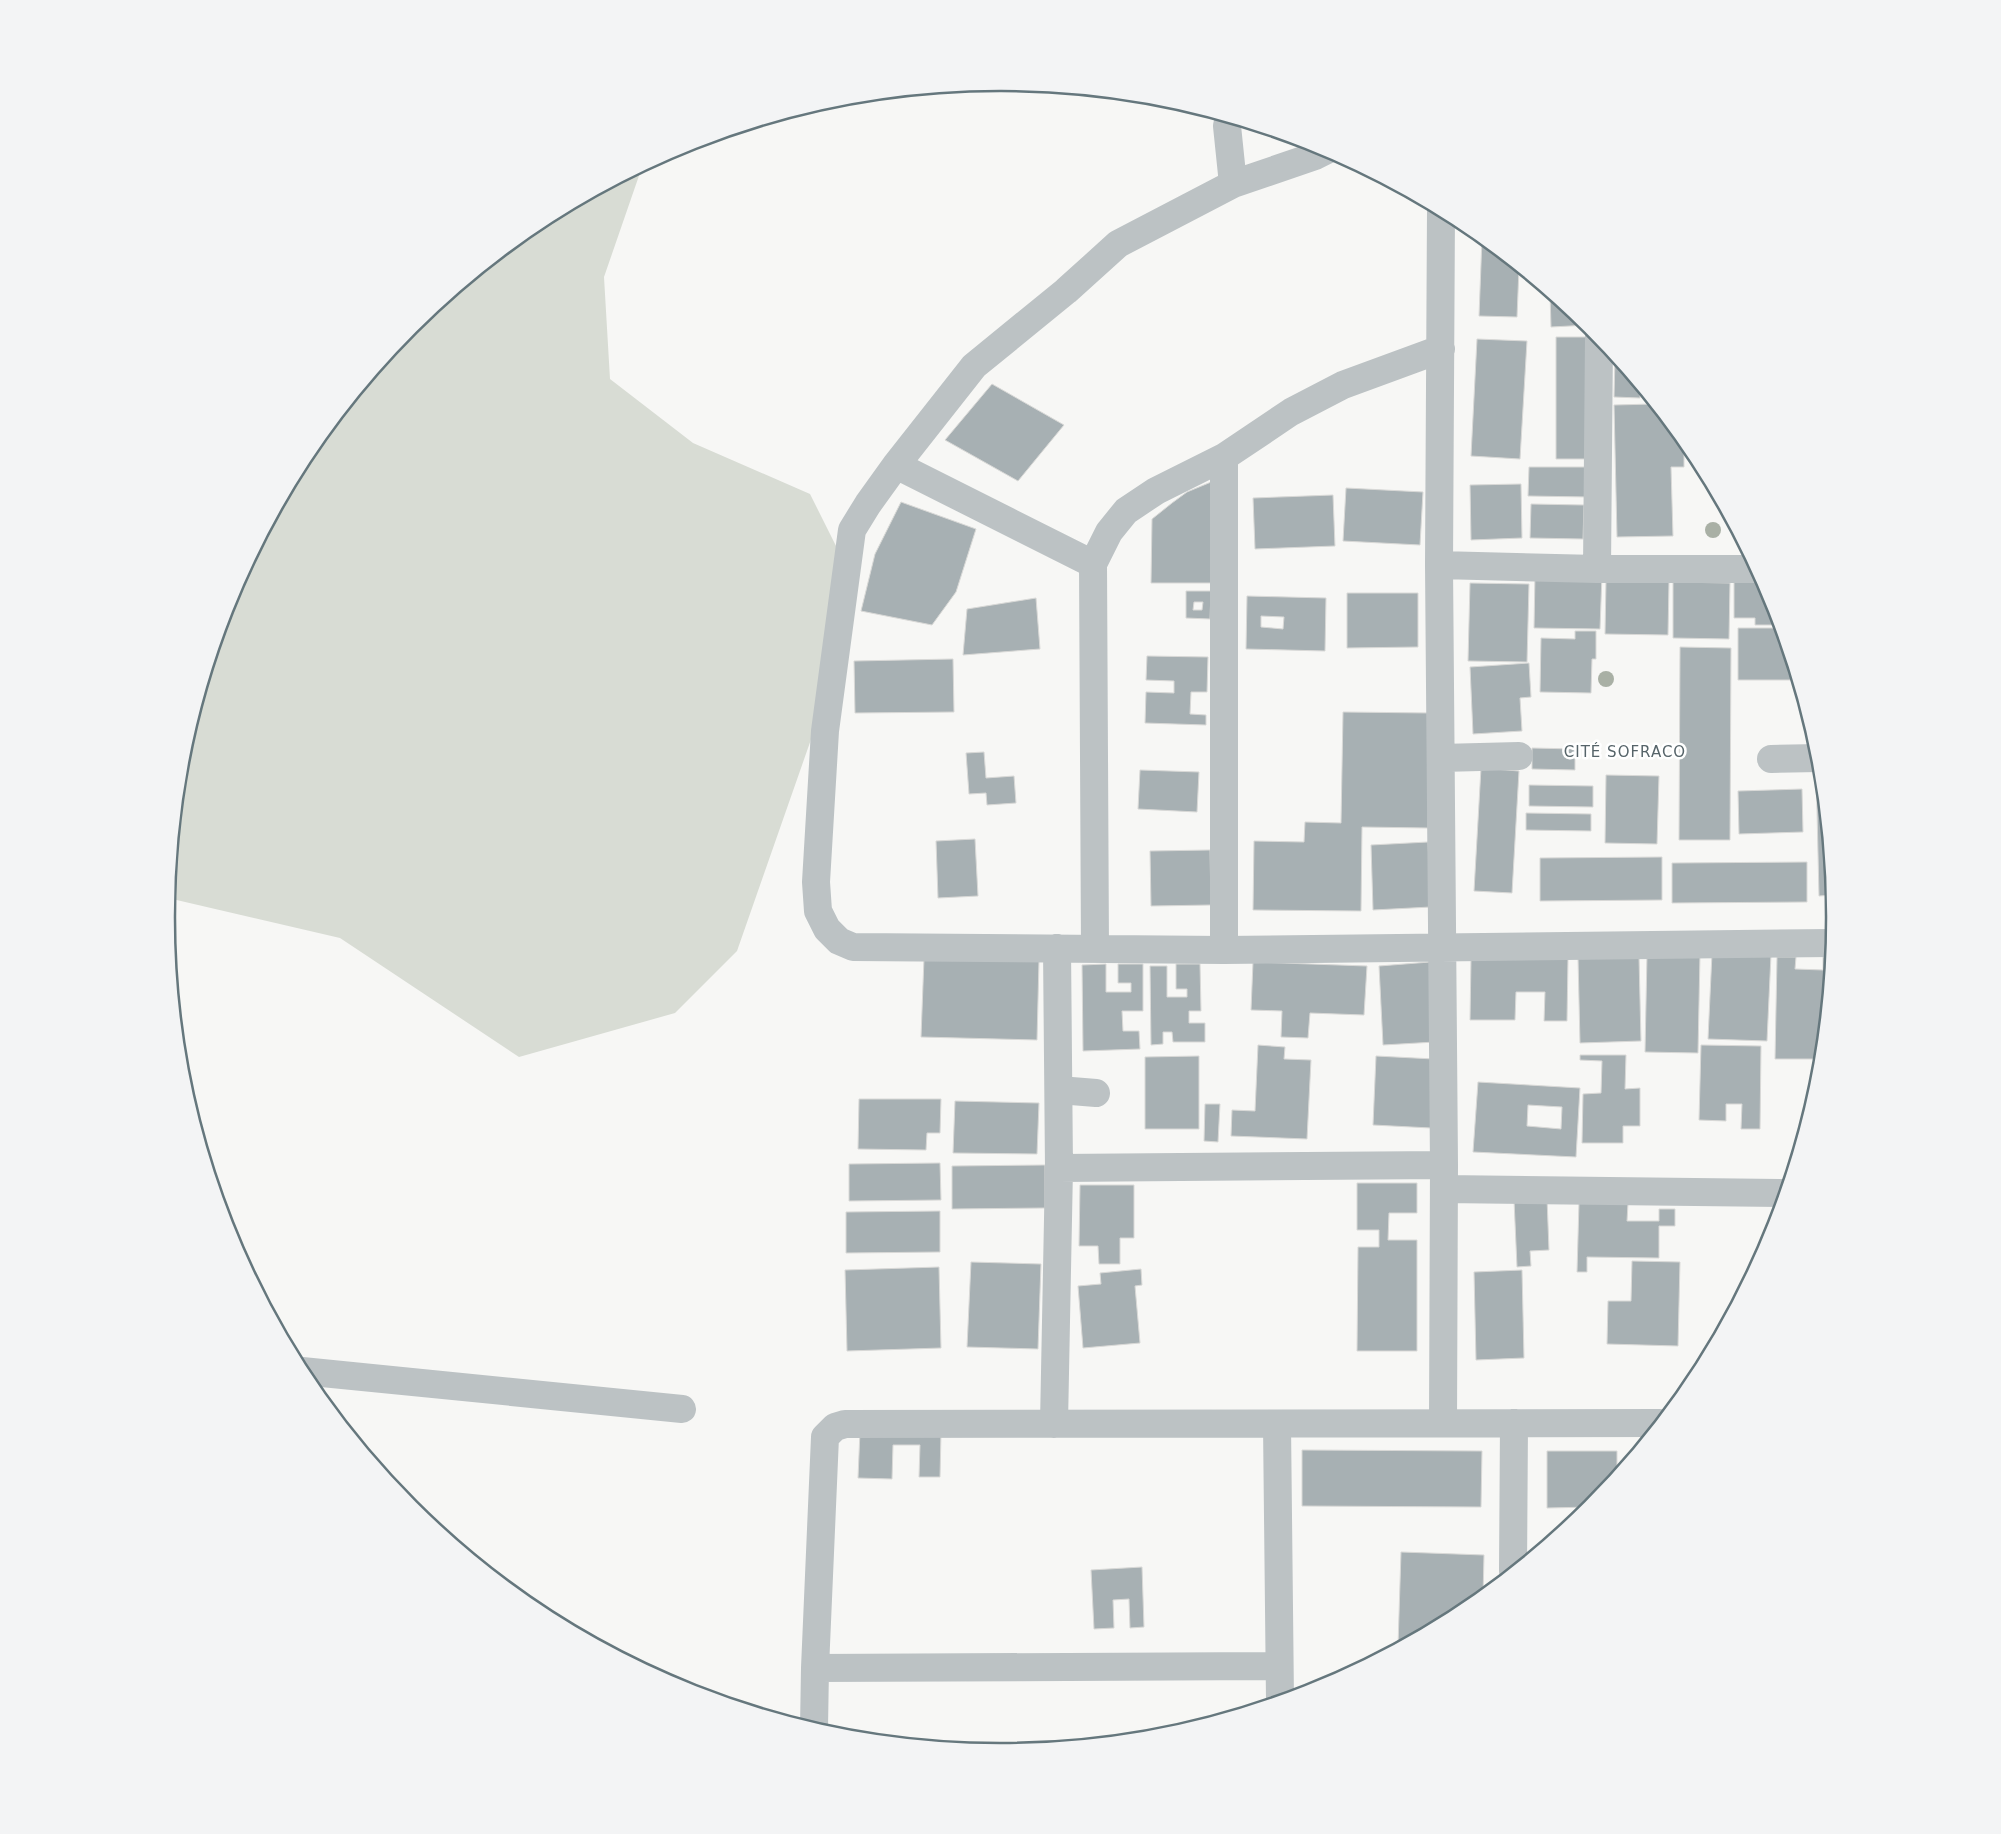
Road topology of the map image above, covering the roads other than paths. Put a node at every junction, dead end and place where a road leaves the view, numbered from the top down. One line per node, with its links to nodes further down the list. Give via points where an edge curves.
1 (1228, 123): 3 (street)
2 (1318, 154): 3 (street)
3 (1232, 184): 8 (street, via 1118,244 974,366)
4 (1441, 219): 6 (street)
5 (1598, 348): 11 (street)
6 (1441, 349): 7 (street, via 1343,385 1291,412); 10 (street)
7 (1224, 457): 9 (street, via 1156,491 1126,511 1109,532); 21 (street)
8 (896, 465): 9 (street); 19 (street, via 852,530 825,731 816,882 818,911 827,929 839,941 853,947)
9 (1092, 564): 20 (street)
10 (1438, 565): 11 (street); 14 (street)
11 (1597, 569): 12 (street)
12 (1749, 569)
13 (1520, 756): 14 (street)
14 (1441, 758): 18 (street)
15 (1810, 758): 16 (street)
16 (1771, 759)
17 (1825, 943): 18 (street)
18 (1443, 947): 21 (street); 25 (street)
19 (1057, 948): 20 (street); 22 (street)
20 (1095, 948): 21 (street)
21 (1224, 950)
22 (1059, 1090): 23 (street); 24 (street)
23 (1096, 1093)
24 (1059, 1168): 25 (street); 32 (street)
25 (1444, 1177): 26 (street); 29 (street)
26 (1778, 1192)
27 (311, 1372): 28 (street)
28 (682, 1409)
29 (1443, 1423): 30 (street); 33 (street)
30 (1514, 1423): 31 (street); 34 (street)
31 (1653, 1423)
32 (1054, 1424): 33 (street); 36 (street, via 846,1424 829,1431 825,1437)
33 (1278, 1424): 35 (street)
34 (1513, 1564)
35 (1279, 1666): 36 (street); 37 (street)
36 (815, 1668): 38 (street)
37 (1280, 1694)
38 (814, 1721)

